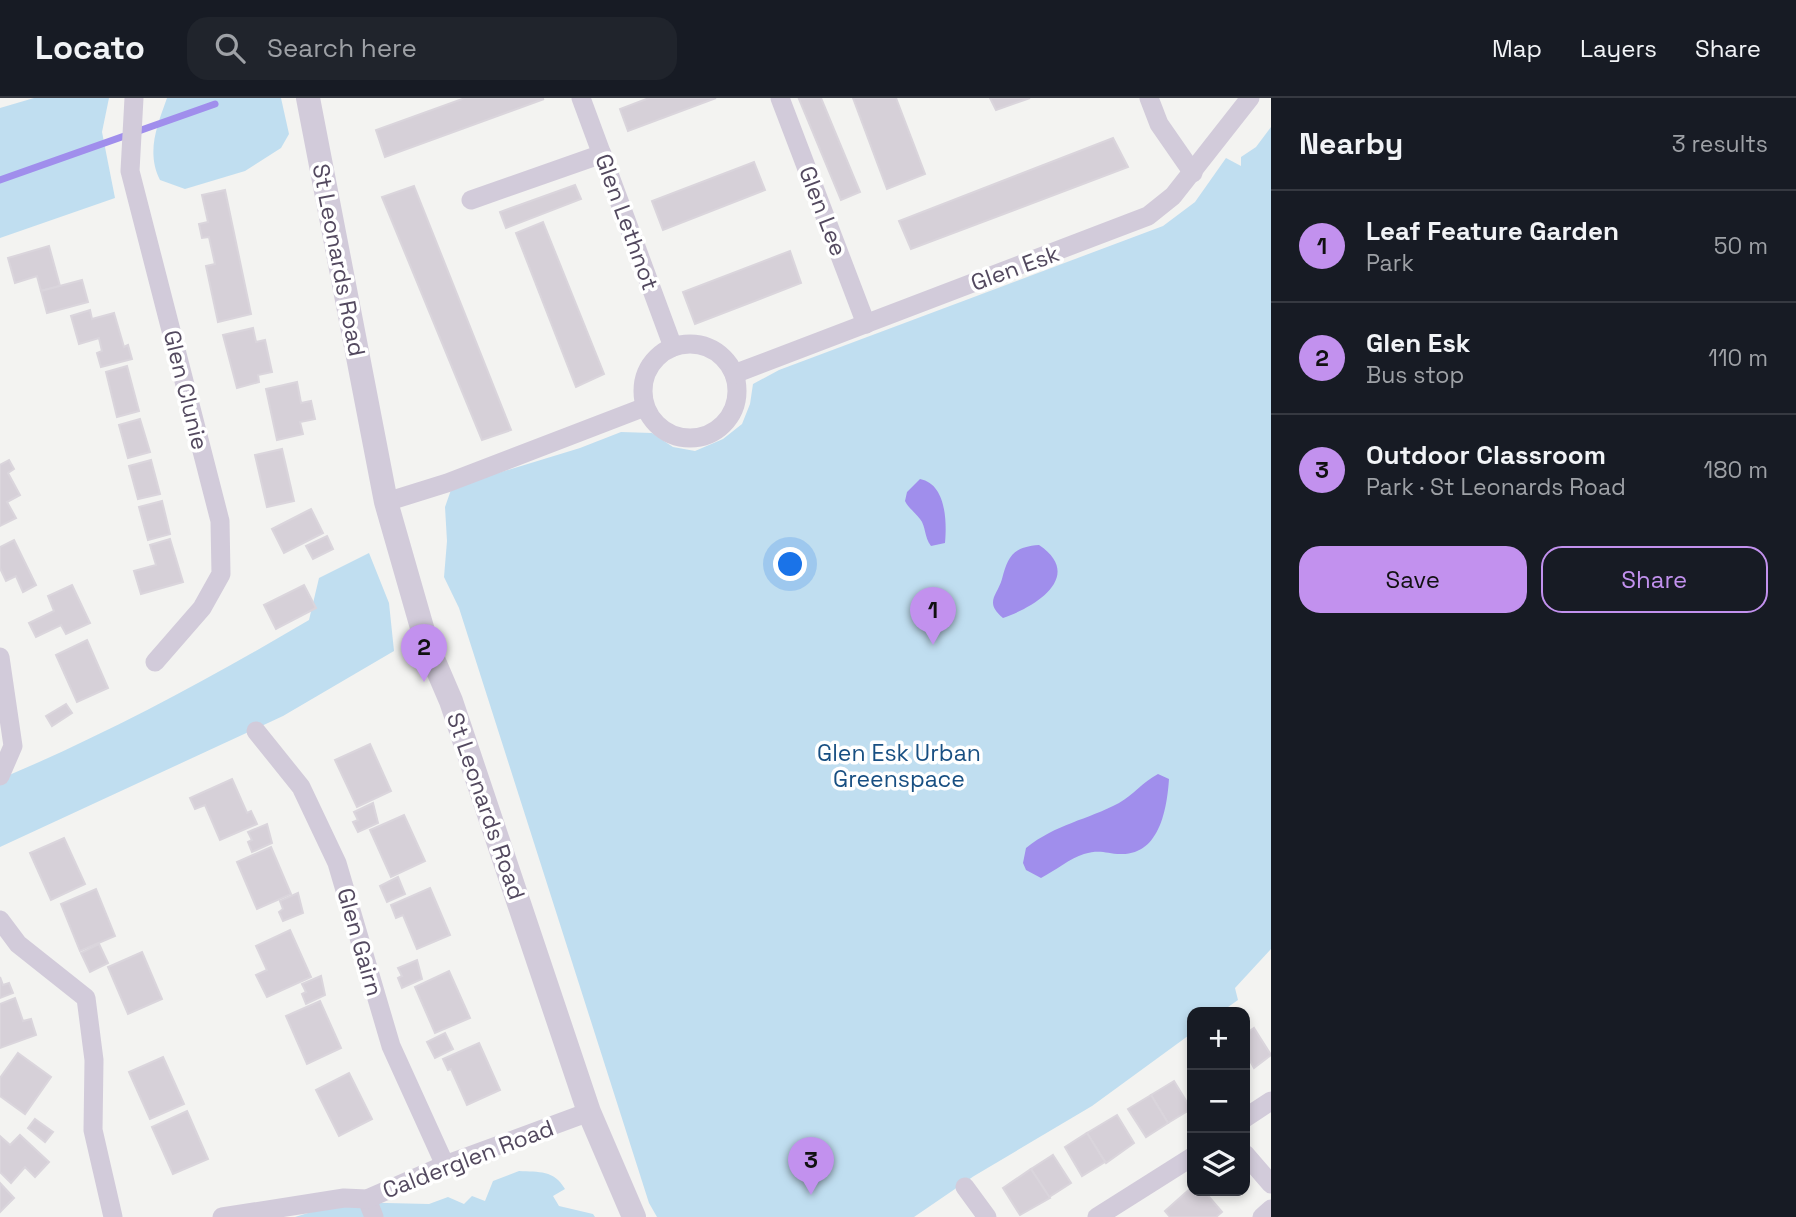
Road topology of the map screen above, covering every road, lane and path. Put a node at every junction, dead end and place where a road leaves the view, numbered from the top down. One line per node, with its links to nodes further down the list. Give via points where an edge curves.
1 (134, 98): 16 (street, Glen Clunie, via 130,171 220,521 220,574 202,608)
2 (308, 98): 14 (street, St Leonards Road)
3 (581, 98): 7 (street, Glen Lethnot)
4 (780, 98): 10 (street, Glen Lee)
5 (1149, 98): 8 (street, via 1159,124)
6 (1250, 98): 8 (street, Glen Esk)
7 (602, 154): 9 (street); 11 (street, Glen Lethnot)
8 (1193, 173): 10 (street, Glen Esk, via 1149,216)
9 (471, 200)
10 (866, 324): 12 (street, Glen Esk)
11 (673, 347): 12 (street, via 711,348); 13 (street, via 658,356 644,378)
12 (734, 374): 13 (street, via 736,403 730,417 707,435 671,434)
13 (645, 407): 14 (street)
14 (386, 502): 21 (street, St Leonards Road, via 427,645 451,701)
15 (0, 657): 18 (street, via 13,746)
16 (155, 662)
17 (256, 731): 25 (street, Glen Gairn, via 301,787 337,863 391,1046)
18 (0, 776)
19 (0, 920): 30 (street, via 18,944 86,998 94,1060 93,1130)
20 (1271, 1101): 22 (street)
21 (589, 1112): 25 (street, Calderglen Road); 32 (street, St Leonards Road)
22 (1250, 1115)
23 (1187, 1160): 34 (street)
24 (1250, 1160): 26 (street)
25 (444, 1165): 28 (street, Calderglen Road)
26 (1271, 1184)
27 (965, 1187): 33 (street)
28 (371, 1208): 31 (street, Calderglen Road, via 344,1198)
29 (1271, 1209): 35 (street)
30 (113, 1217)
31 (222, 1217)
32 (634, 1217)
33 (987, 1217)
34 (1097, 1217)
35 (1262, 1217)

